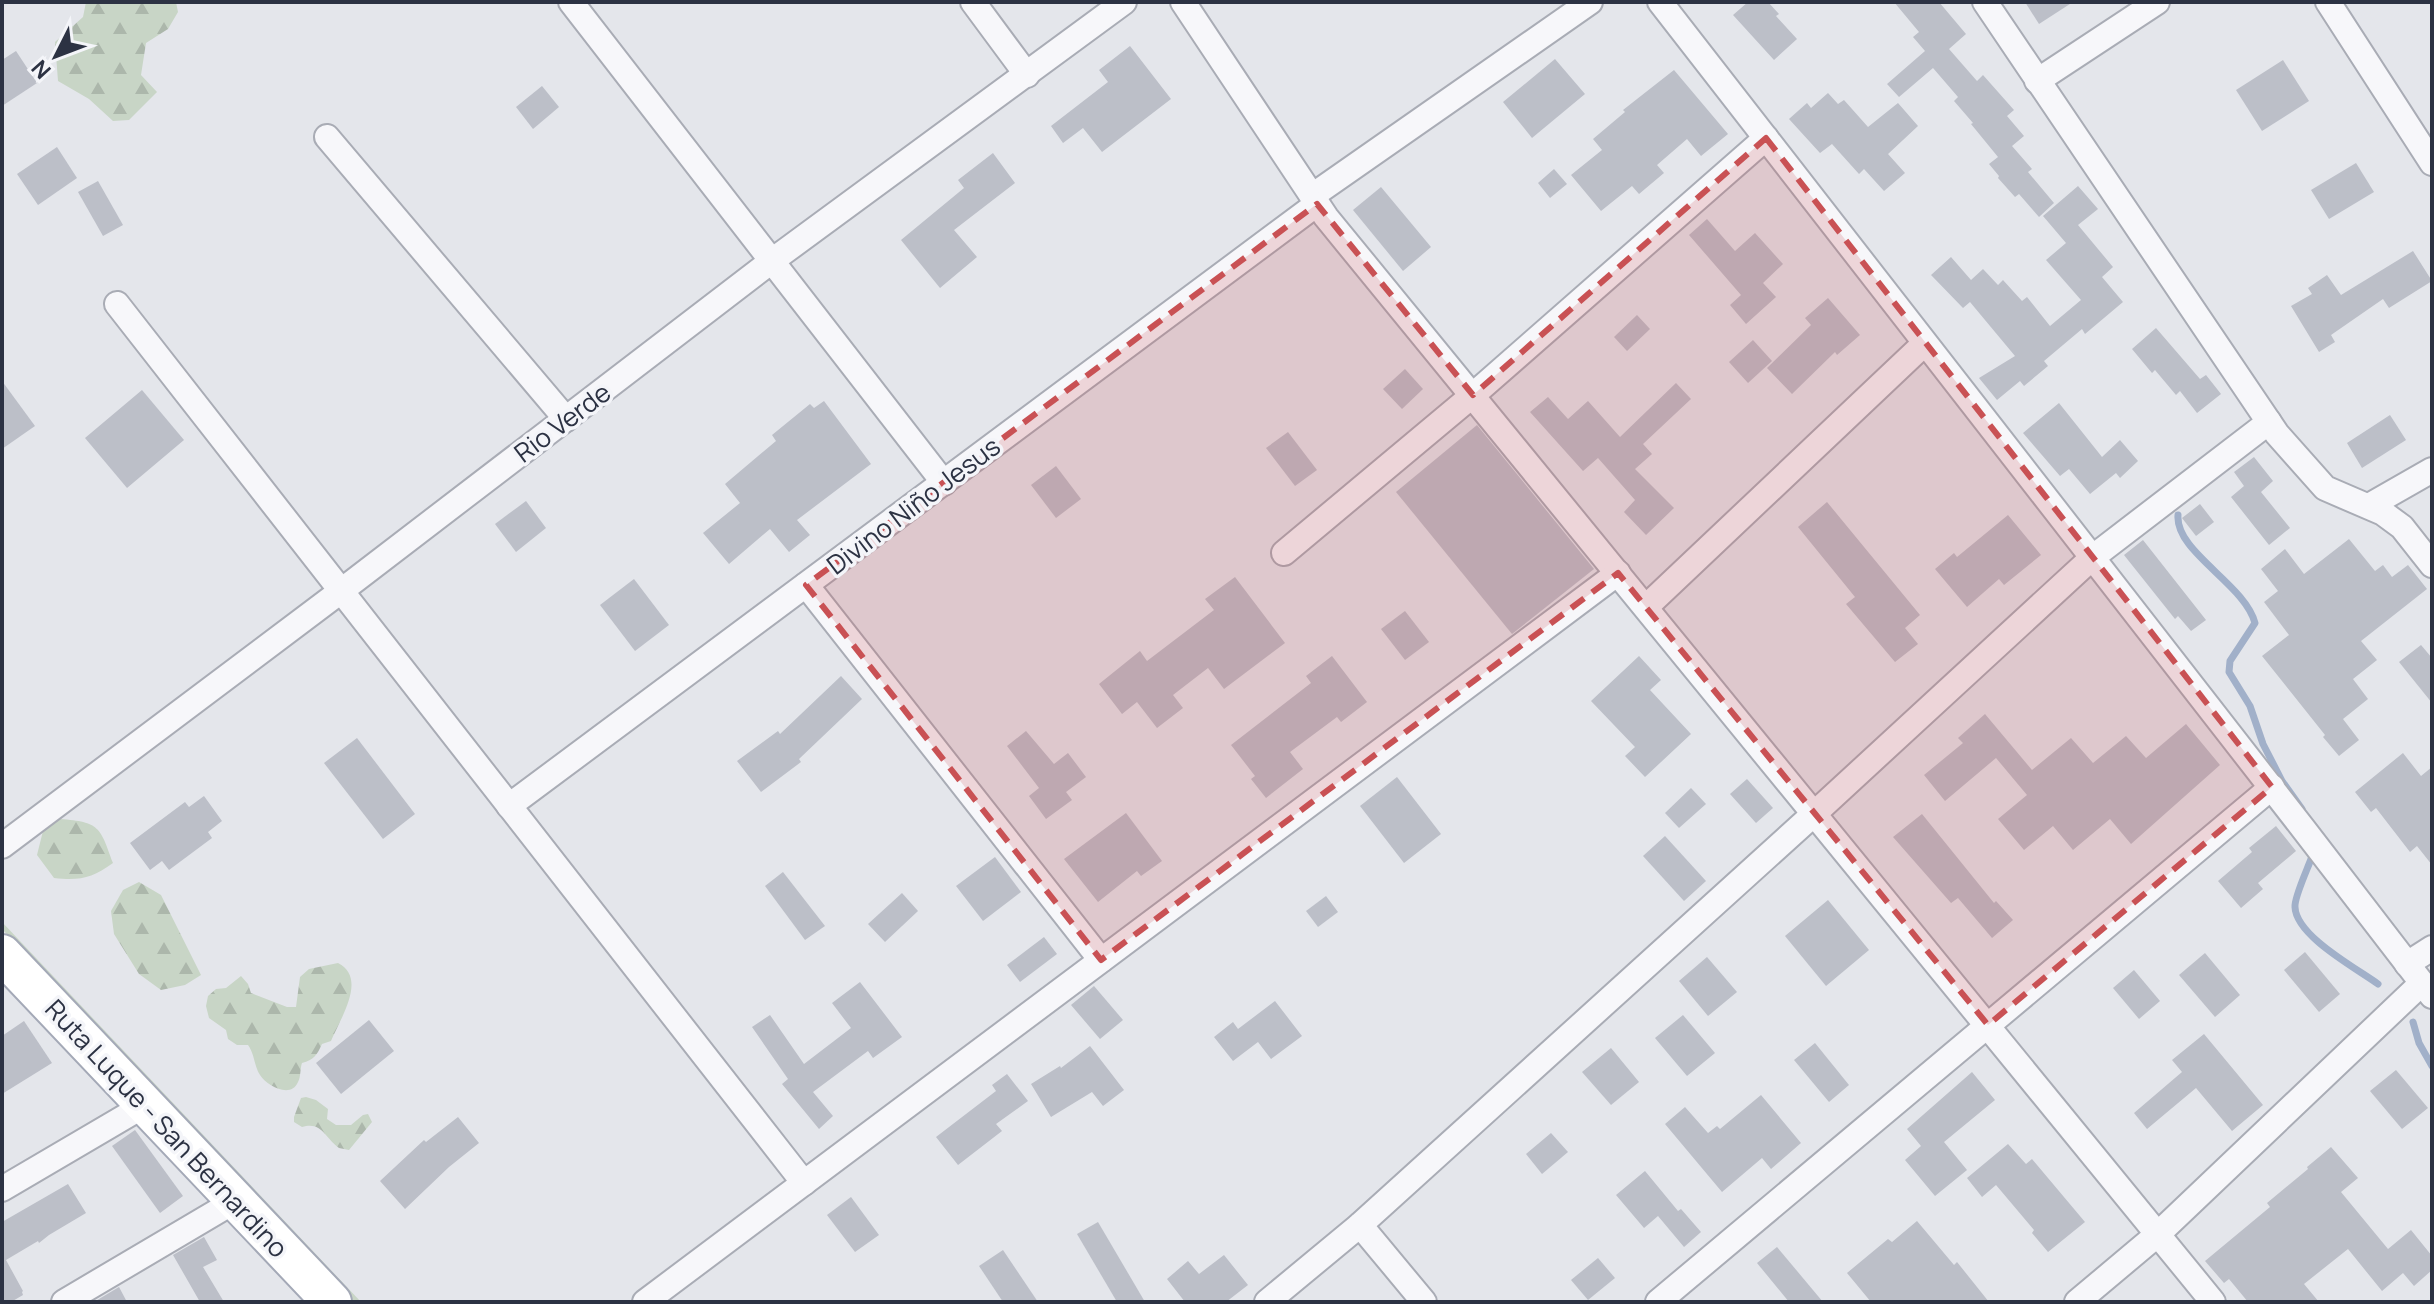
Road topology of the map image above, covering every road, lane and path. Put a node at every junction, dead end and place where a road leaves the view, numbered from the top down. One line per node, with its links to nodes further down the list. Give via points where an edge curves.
1 (571, 2): 16 (street)
2 (973, 2): 10 (street)
3 (1124, 2): 10 (street, Rio Verde)
4 (1183, 2): 15 (street)
5 (1590, 2): 15 (street, Divino Niño Jesus)
6 (1660, 2): 13 (street)
7 (1985, 2): 11 (street)
8 (2157, 2): 11 (street)
9 (2328, 2): 14 (street)
10 (1027, 75): 16 (street, Rio Verde)
11 (2037, 81): 21 (street)
12 (327, 137): 20 (street)
13 (1766, 138): 18 (street); 19 (street)
14 (2432, 163)
15 (1315, 200): 19 (street); 23 (street, Divino Niño Jesus)
16 (773, 260): 20 (street, Rio Verde); 23 (street)
17 (117, 304): 30 (street)
18 (1924, 344): 26 (street); 31 (street)
19 (1473, 395): 25 (street); 28 (street)
20 (566, 419): 30 (street, Rio Verde)
21 (2269, 422): 24 (street, via 2325,488); 26 (street)
22 (2432, 470): 24 (street)
23 (944, 483): 29 (street, Divino Niño Jesus)
24 (2369, 506): 27 (street, via 2402,527)
25 (1284, 553)
26 (2093, 557): 32 (street); 34 (street)
27 (2432, 565)
28 (1618, 573): 31 (street); 38 (street)
29 (806, 585): 33 (street, Divino Niño Jesus); 38 (street)
30 (341, 591): 33 (street); 35 (street, Rio Verde)
31 (1646, 607): 34 (street)
32 (2272, 787): 39 (street); 40 (street)
33 (509, 806): 42 (street)
34 (1815, 813): 40 (street); 45 (street)
35 (2, 846)
36 (2432, 948): 39 (street)
37 (2, 954): 41 (main road, Ruta Luque - San Bernardino)
38 (1101, 960): 42 (street)
39 (2420, 981): 46 (street)
40 (1988, 1025): 46 (street); 52 (street)
41 (145, 1105): 43 (street); 44 (main road, Ruta Luque - San Bernardino)
42 (804, 1183): 49 (street)
43 (2, 1189)
44 (235, 1201): 47 (street); 48 (main road, Ruta Luque - San Bernardino)
45 (1360, 1225): 50 (street); 51 (street)
46 (2158, 1234): 53 (street); 54 (street)
47 (64, 1302)
48 (332, 1302)
49 (645, 1302)
50 (1267, 1302)
51 (1424, 1302)
52 (1658, 1302)
53 (2077, 1302)
54 (2213, 1302)

